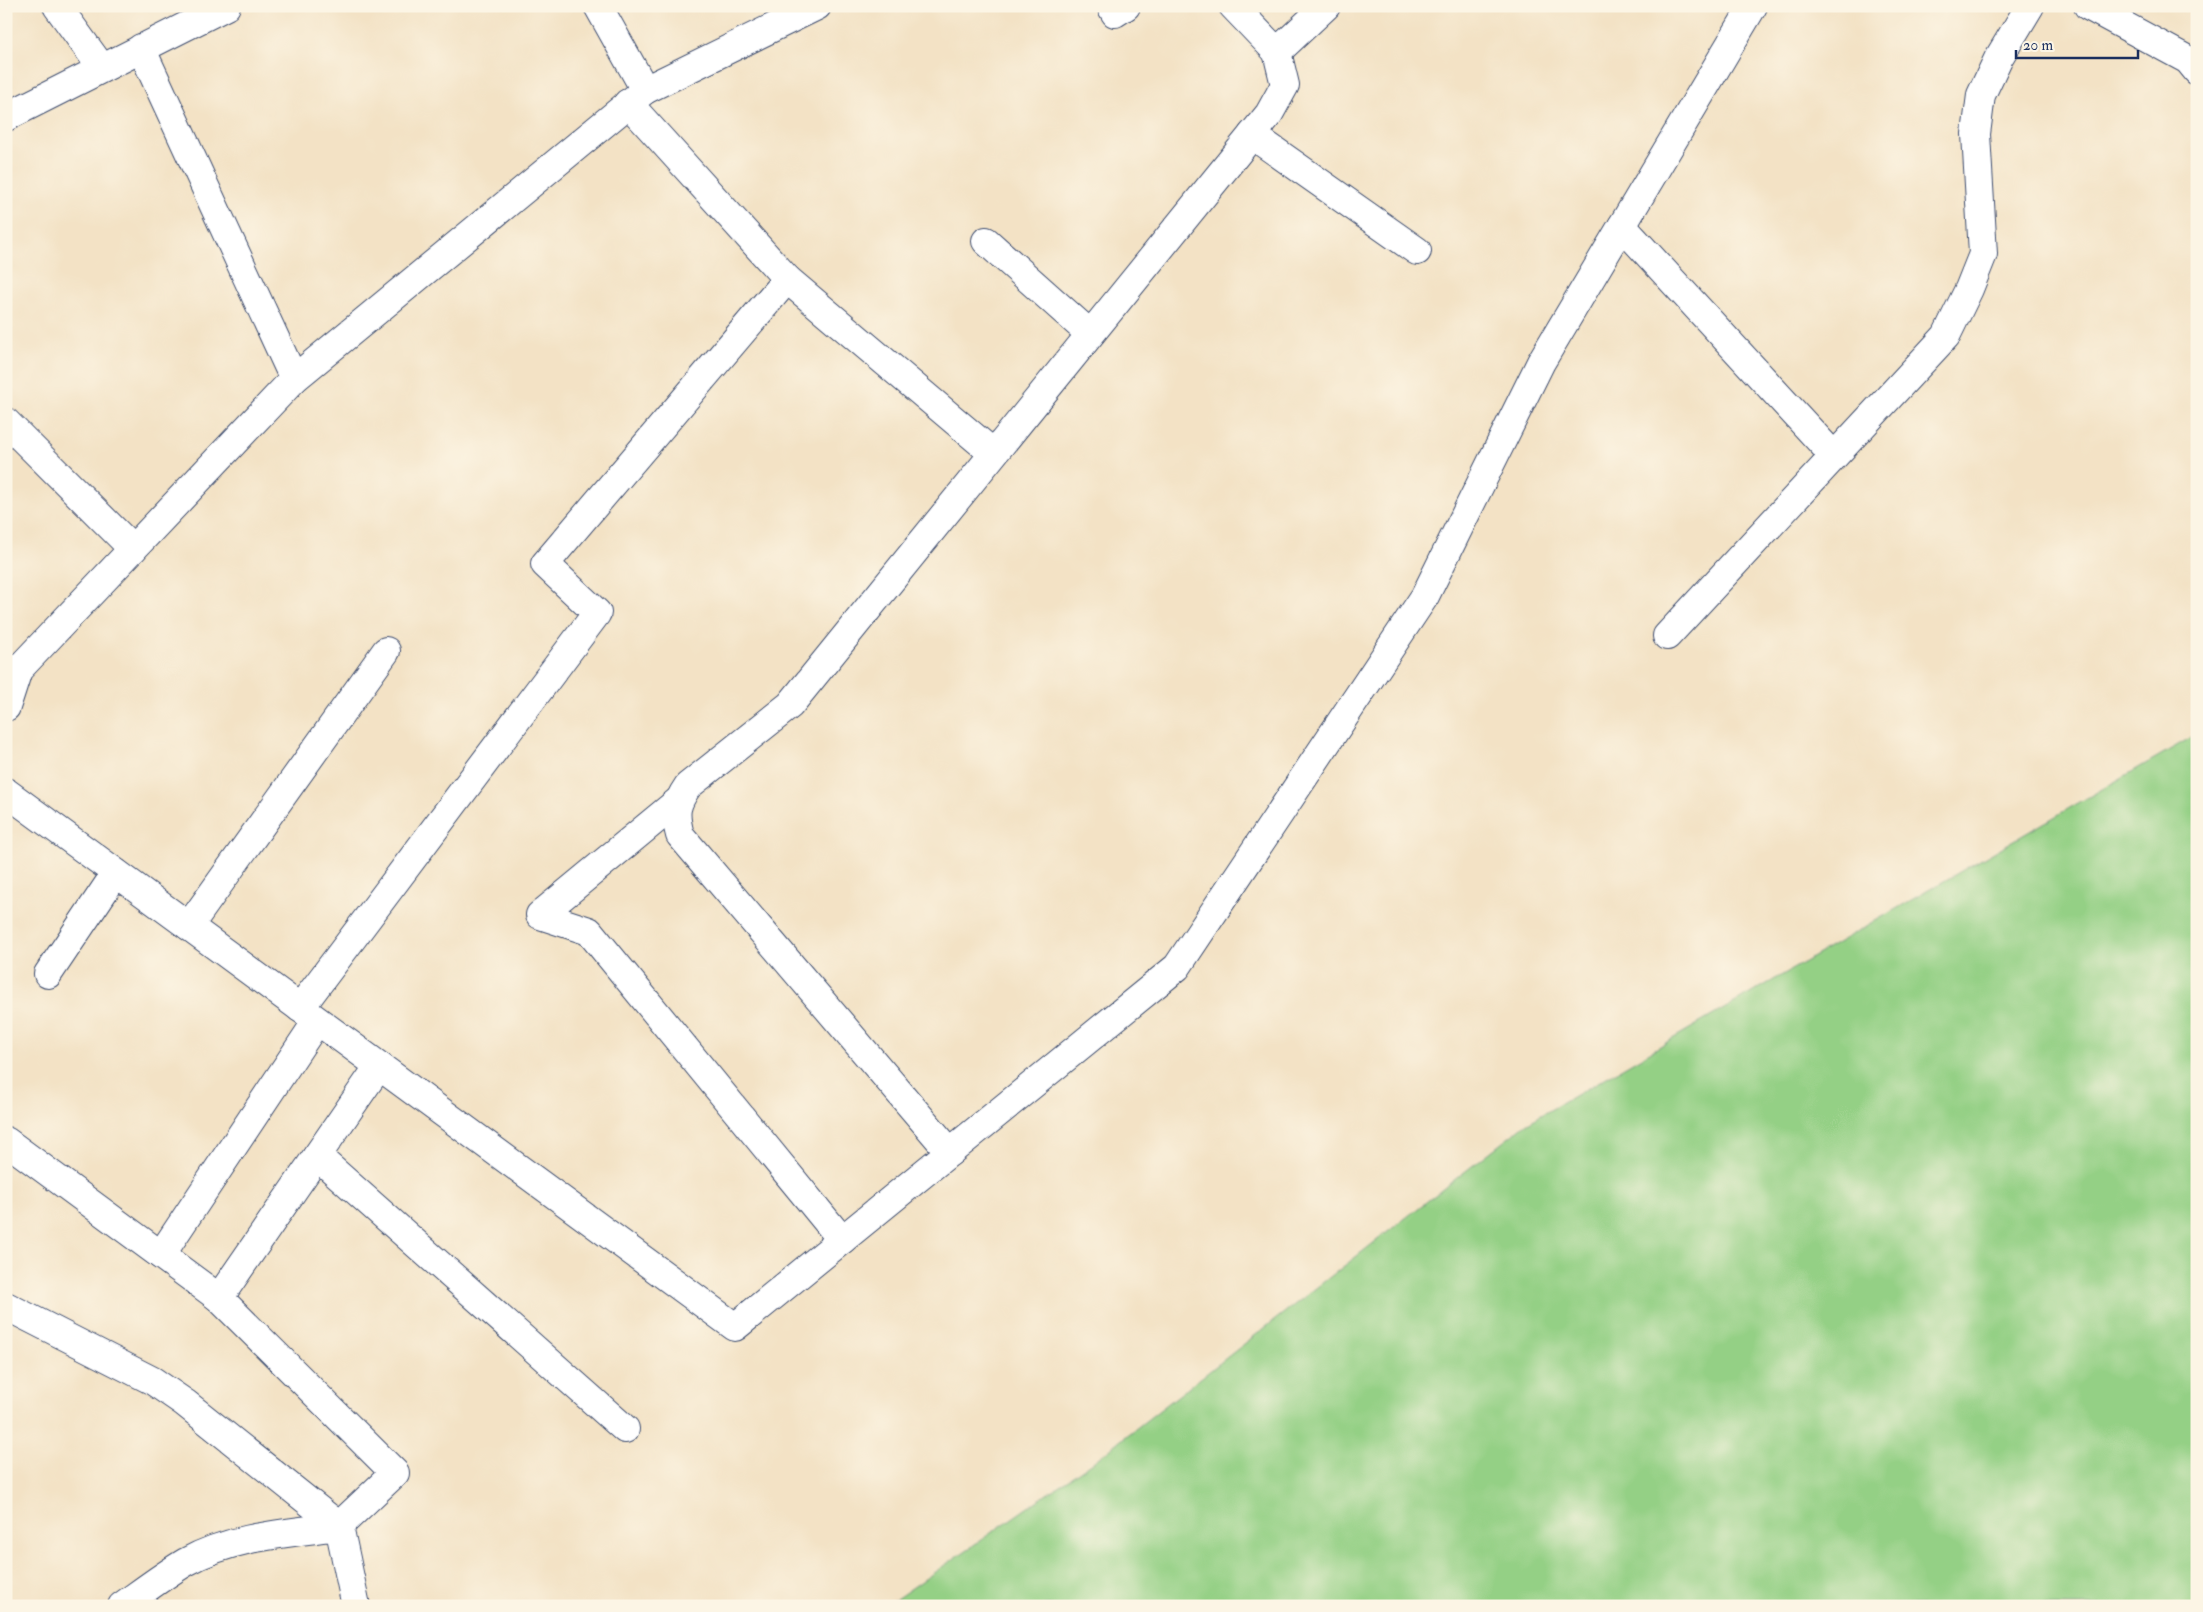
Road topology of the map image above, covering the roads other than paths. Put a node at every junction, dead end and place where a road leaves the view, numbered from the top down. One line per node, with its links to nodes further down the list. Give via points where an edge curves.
1 (57, 6): 14 (street)
2 (226, 6): 12 (street)
3 (598, 6): 16 (street)
4 (817, 6): 16 (street)
5 (1111, 6): 6 (street, via 1115,13)
6 (1126, 6)
7 (1233, 6): 13 (street)
8 (1326, 6): 13 (street)
9 (1753, 6): 19 (street)
10 (2030, 6): 27 (street, via 1981,95 1976,134 1983,254 1969,290 1946,336)
11 (2088, 6): 15 (street, via 2188,60)
12 (141, 48): 14 (street); 24 (street)
13 (1277, 52): 18 (street, via 1285,85 1269,114)
14 (102, 68): 17 (street)
15 (2197, 71)
16 (637, 97): 22 (street); 24 (street)
17 (6, 117)
18 (1252, 135): 21 (street); 23 (street)
19 (1622, 226): 27 (street); 40 (street, via 1541,362 1425,596 1177,967)
20 (986, 241): 23 (street)
21 (1417, 252)
22 (787, 279): 26 (street); 37 (street, via 545,564 597,613)
23 (1090, 334): 26 (street)
24 (294, 379): 28 (street)
25 (6, 422): 28 (street)
26 (993, 453): 33 (street, via 790,705 688,786)
27 (1833, 455): 29 (street)
28 (133, 549): 31 (street, via 18,670)
29 (1666, 636)
30 (386, 651): 35 (street)
31 (6, 708)
32 (6, 792): 34 (street)
33 (677, 802): 40 (street, via 676,820 680,835); 42 (street, via 540,915 589,931)
34 (116, 873): 35 (street); 36 (street)
35 (188, 926): 37 (street)
36 (48, 974)
37 (309, 1014): 38 (street); 43 (street)
38 (379, 1066): 41 (street); 42 (street, via 735,1327)
39 (6, 1141): 43 (street)
40 (950, 1152): 42 (street)
41 (317, 1156): 44 (street); 46 (street)
42 (842, 1240)
43 (161, 1255): 44 (street)
44 (219, 1298): 47 (street, via 395,1473)
45 (6, 1306): 47 (street, via 153,1381)
46 (625, 1428)
47 (340, 1526): 48 (street, via 255,1538 223,1547 187,1562); 49 (street)
48 (122, 1606)
49 (356, 1606)

